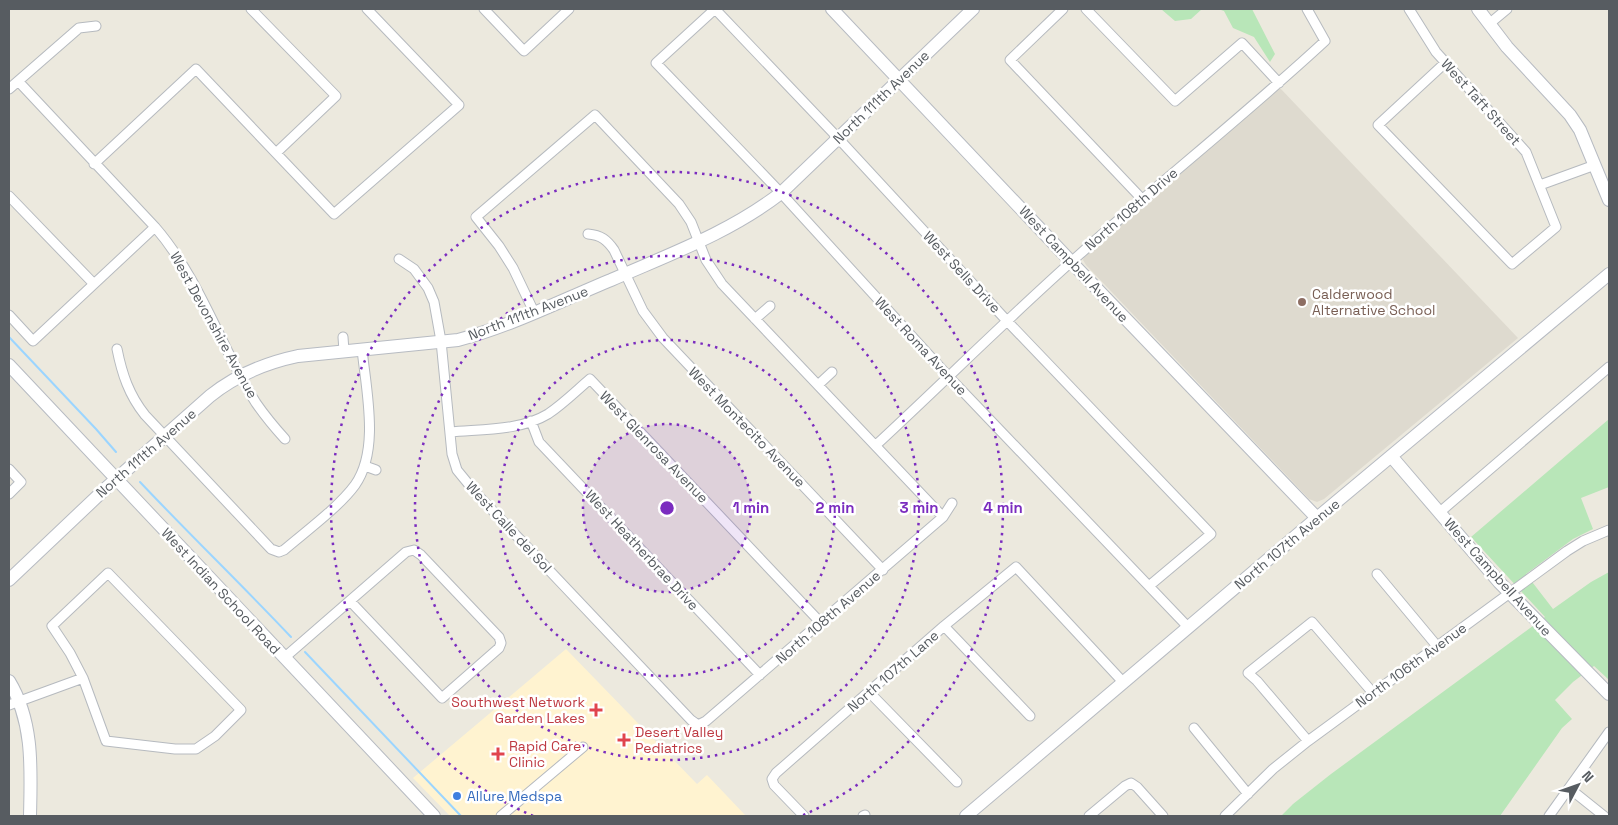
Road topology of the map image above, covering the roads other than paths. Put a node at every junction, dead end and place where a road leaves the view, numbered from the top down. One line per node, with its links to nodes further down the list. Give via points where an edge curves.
1 (251, 9): 22 (street, via 336,96)
2 (367, 9): 22 (street, via 459,105 334,214)
3 (484, 9): 4 (street, via 524,51)
4 (569, 9)
5 (715, 9): 21 (street, West Sells Drive); 26 (street, West Roma Avenue, via 656,63)
6 (832, 9): 17 (street, West Campbell Avenue)
7 (1063, 9): 28 (street, via 1010,60)
8 (1086, 9): 19 (street, via 1175,101 1242,43)
9 (1307, 9): 19 (street, North 108th Drive, via 1325,41)
10 (1409, 9): 16 (street, West Taft Street)
11 (1478, 9): 14 (street)
12 (1507, 9): 14 (street)
13 (967, 10): 17 (street, North 111th Avenue)
14 (1489, 24): 24 (street, via 1521,63 1565,107 1580,130)
15 (96, 26): 18 (street, via 79,28)
16 (1445, 63): 25 (street, West Taft Street, via 1518,142); 25 (street, West Taft Street, via 1378,125 1512,264 1556,227)
17 (900, 79): 21 (street, North 111th Avenue); 34 (street, West Campbell Avenue)
18 (18, 81): 20 (street); 23 (street, West Devonshire Avenue)
19 (1279, 83): 28 (street, North 108th Drive)
20 (9, 90)
21 (838, 138): 26 (street, North 111th Avenue); 42 (street, West Sells Drive)
22 (276, 153): 23 (street, via 196,69)
23 (94, 164): 30 (street, West Devonshire Avenue)
24 (1595, 165): 25 (street); 29 (street)
25 (1540, 185)
26 (781, 193): 32 (street, North 111th Avenue, via 756,212); 52 (street, West Roma Avenue)
27 (9, 196): 37 (street)
28 (1142, 199): 34 (street, North 108th Drive)
29 (1609, 200)
30 (155, 227): 37 (street); 51 (street, West Devonshire Avenue, via 181,263)
31 (588, 234): 35 (street, West Montecito Avenue, via 598,234 608,241)
32 (700, 242): 35 (street, North 111th Avenue); 39 (street, via 679,204 595,115 476,217 513,268); 41 (street, via 706,260 722,284)
33 (399, 259): 44 (street, West Calle del Sol, via 414,269 428,288)
34 (1071, 262): 42 (street, North 108th Drive); 68 (street, West Campbell Avenue)
35 (626, 273): 39 (street, North 111th Avenue); 70 (street, West Montecito Avenue, via 643,311 662,338)
36 (1609, 274): 59 (street, North 107th Avenue)
37 (94, 284): 40 (street, via 33,341)
38 (770, 306): 41 (street)
39 (534, 312): 44 (street, North 111th Avenue, via 477,335)
40 (9, 315)
41 (755, 319): 53 (street)
42 (1008, 322): 52 (street, North 108th Drive); 73 (street, West Sells Drive, via 1211,534)
43 (343, 337): 47 (street)
44 (441, 341): 46 (street, North 111th Avenue); 55 (street, West Calle del Sol)
45 (117, 349): 56 (street, via 128,390)
46 (362, 349): 47 (street, North 111th Avenue); 60 (street, via 369,429)
47 (344, 351): 51 (street, North 111th Avenue, via 284,359)
48 (9, 366): 63 (street, West Indian School Road)
49 (1609, 367): 66 (street)
50 (832, 372): 53 (street)
51 (240, 376): 56 (street, North 111th Avenue, via 214,393); 57 (street, West Devonshire Avenue, via 263,413)
52 (949, 377): 58 (street, North 108th Drive); 73 (street, West Roma Avenue)
53 (818, 385): 58 (street)
54 (531, 421): 55 (street); 76 (street, West Glenrosa Avenue, via 549,413 590,380); 81 (street, West Heatherbrae Drive, via 539,442)
55 (450, 432): 90 (street, West Calle del Sol, via 452,454 464,480)
56 (164, 436): 60 (street, via 271,549 278,552 345,496); 63 (street, North 111th Avenue)
57 (285, 439)
58 (876, 445): 67 (street)
59 (1391, 456): 66 (street, West Campbell Avenue); 68 (street, North 107th Avenue)
60 (365, 466): 62 (street)
61 (9, 469): 64 (street, via 21,482)
62 (376, 470)
63 (115, 480): 72 (street, North 111th Avenue); 80 (street, West Indian School Road)
64 (9, 494)
65 (952, 503): 67 (street, North 108th Avenue)
66 (1440, 512): 74 (street, West Campbell Avenue)
67 (943, 517): 70 (street, North 108th Avenue)
68 (1317, 518): 78 (street, North 107th Avenue)
69 (1609, 530): 74 (street, North 106th Avenue, via 1583,541)
70 (883, 570): 76 (street, North 108th Avenue)
71 (1377, 574): 79 (street)
72 (9, 580)
73 (1149, 586): 78 (street, West Roma Avenue)
74 (1509, 592): 79 (street, North 106th Avenue); 87 (street, West Campbell Avenue)
75 (350, 601): 75 (street, via 442,698 501,643 499,637 414,550 406,552); 80 (street)
76 (821, 623): 81 (street, North 108th Avenue)
77 (944, 626): 84 (street, North 107th Lane, via 1016,567); 85 (street, North 107th Lane); 89 (street)
78 (1188, 627): 84 (street, North 107th Avenue)
79 (1437, 646): 86 (street, North 106th Avenue)
80 (284, 658): 99 (street, West Indian School Road)
81 (760, 675): 90 (street, North 108th Avenue)
82 (82, 678): 82 (street, via 106,741 196,749 215,736 241,710 108,573 52,626); 88 (street)
83 (9, 681): 88 (street)
84 (1124, 682): 102 (street, North 107th Avenue)
85 (870, 692): 95 (street); 101 (street, North 107th Lane, via 772,779)
86 (1373, 693): 93 (street, North 106th Avenue); 93 (street, via 1312,622 1248,673)
87 (1609, 694)
88 (13, 702): 98 (street, via 28,732)
89 (1030, 716)
90 (698, 725)
91 (1194, 728): 97 (street)
92 (1609, 732): 96 (street)
93 (1308, 741): 97 (street, North 106th Avenue)
94 (583, 747): 100 (street)
95 (957, 782)
96 (1569, 788): 106 (street); 107 (street)
97 (1248, 794): 105 (street, North 106th Avenue)
98 (30, 816)
99 (434, 816)
100 (501, 816)
101 (804, 816)
102 (966, 816)
103 (1090, 816): 104 (street, via 1131,783)
104 (1162, 816)
105 (1225, 816)
106 (1549, 816)
107 (1604, 816)

